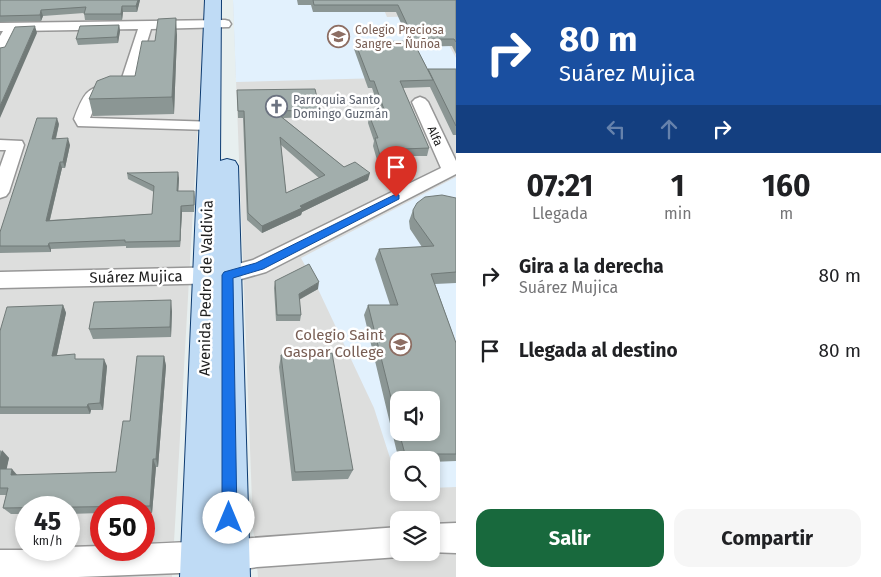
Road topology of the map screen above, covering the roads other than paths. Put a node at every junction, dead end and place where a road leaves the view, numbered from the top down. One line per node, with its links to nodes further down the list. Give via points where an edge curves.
1 (213, 0): 3 (main road, Avenida Pedro de Valdivia)
2 (225, 0): 3 (main road, Avenida Pedro de Valdivia)
3 (219, 24): 4 (street); 8 (main road, Avenida Pedro de Valdivia); 12 (main road, Avenida Pedro de Valdivia)
4 (146, 25): 5 (street); 8 (street, via 128,81 93,92 82,119 84,123)
5 (6, 27): 6 (street)
6 (0, 49)
7 (420, 102): 10 (street, Alfa)
8 (210, 125): 12 (main road, Avenida Pedro de Valdivia)
9 (0, 145): 11 (street, via 16,145)
10 (453, 168): 12 (street, Suárez Mujica, via 259,266)
11 (0, 192)
12 (217, 276): 13 (street, Suárez Mujica); 18 (main road, Avenida Pedro de Valdivia)
13 (0, 280)
14 (456, 538): 15 (street)
15 (440, 539)
16 (390, 543): 18 (street, via 257,552)
17 (0, 565): 18 (street)
18 (215, 567)

